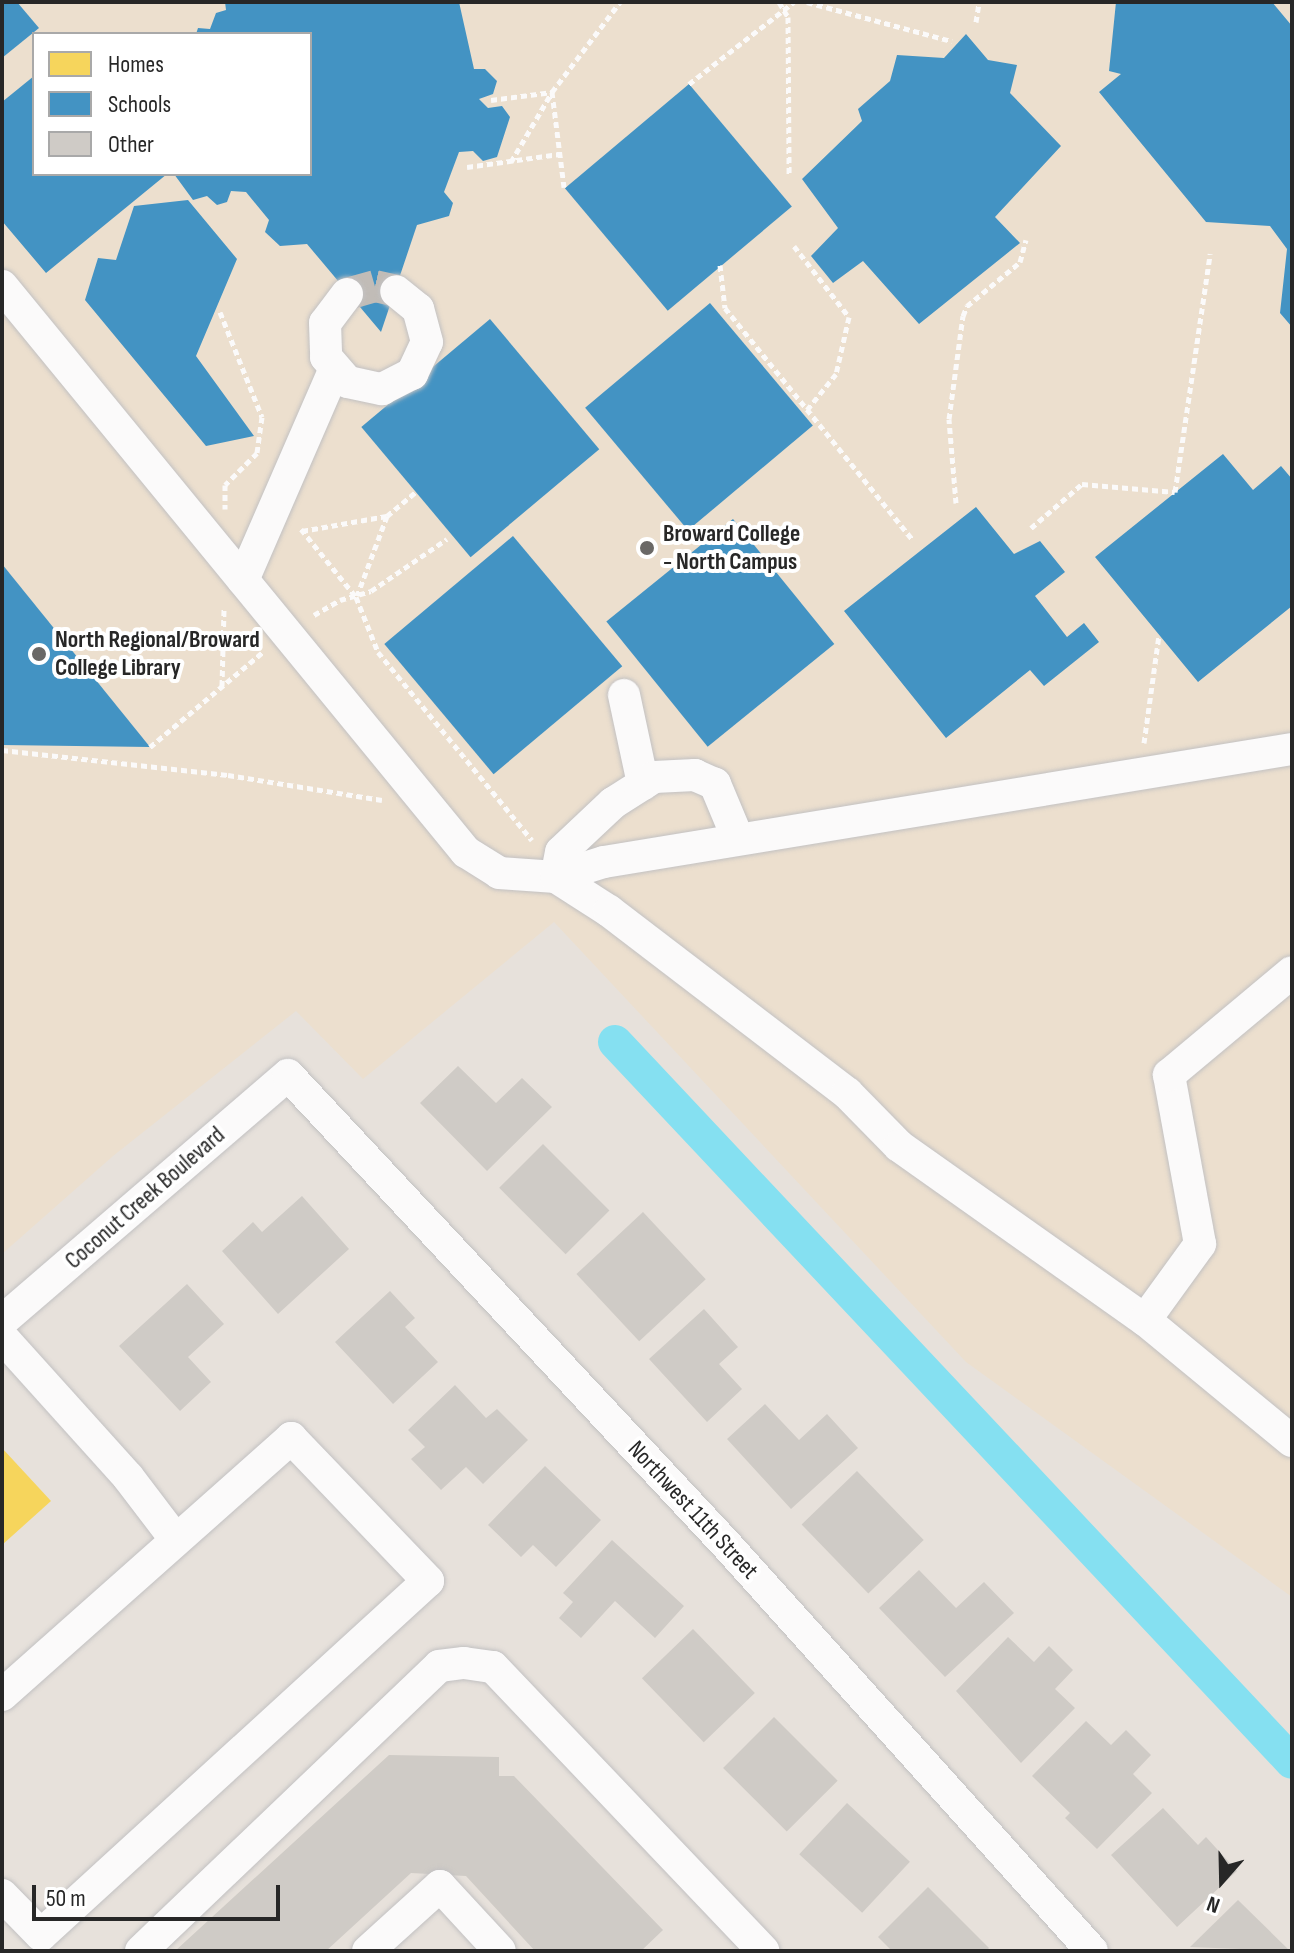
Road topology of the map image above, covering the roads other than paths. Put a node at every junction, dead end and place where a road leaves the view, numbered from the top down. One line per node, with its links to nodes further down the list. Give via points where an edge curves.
1 (2, 286): 5 (street)
2 (396, 291): 4 (street, via 418,309 425,324 425,350 412,374 390,387 364,389)
3 (347, 294): 4 (street, via 325,323 326,357)
4 (334, 371): 5 (street, via 275,498)
5 (234, 569): 10 (street, via 466,852 499,873)
6 (624, 695): 8 (street)
7 (1292, 749): 9 (street)
8 (643, 784): 9 (street, via 654,777 695,775 715,784); 10 (street, via 613,803 561,852)
9 (738, 839): 10 (street, via 604,862)
10 (556, 877): 13 (street, via 847,1093 899,1146)
11 (1292, 972): 13 (street, via 1169,1075 1200,1244)
12 (288, 1075): 14 (street, Coconut Creek Boulevard); 25 (street, Northwest 11th Street, via 713,1530)
13 (1145, 1320): 16 (street)
14 (2, 1321)
15 (2, 1337): 17 (street, via 128,1477)
16 (1292, 1441)
17 (176, 1540): 18 (street); 20 (street, via 291,1438 428,1581)
18 (2, 1695)
19 (2, 1895): 20 (street)
20 (39, 1943)
21 (386, 1945): 23 (street, via 440,1886)
22 (141, 1951): 24 (street, via 439,1666 464,1663 493,1667)
23 (500, 1951)
24 (763, 1951)
25 (1092, 1951)

